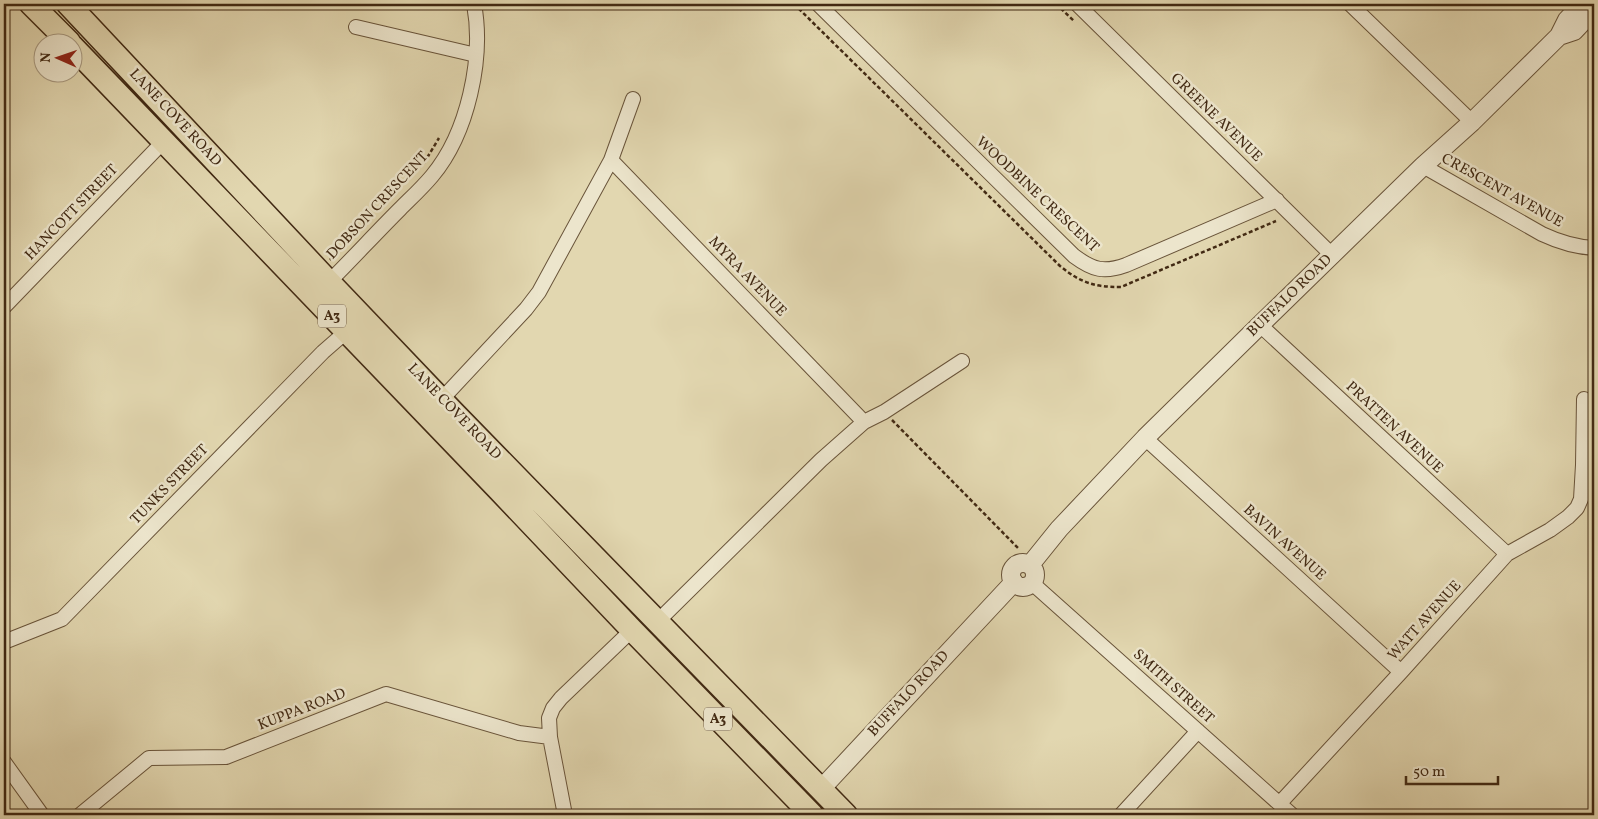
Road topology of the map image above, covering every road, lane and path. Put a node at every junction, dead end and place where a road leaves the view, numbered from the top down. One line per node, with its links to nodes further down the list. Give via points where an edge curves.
1 (31, 4): 10 (highway)
2 (68, 4): 8 (highway, LANE COVE ROAD / A3)
3 (474, 4): 11 (street, DOBSON CRESCENT)
4 (818, 4): 20 (street, WOODBINE CRESCENT, via 1074,256 1090,267 1112,270 1126,265)
5 (1076, 4): 20 (street, GREENE AVENUE)
6 (1350, 4): 14 (street)
7 (1588, 7): 14 (street, BUFFALO ROAD, via 1574,31 1559,36)
8 (79, 13): 24 (highway, LANE COVE ROAD / A3)
9 (356, 27): 11 (street)
10 (59, 32)
11 (476, 55): 24 (street, DOBSON CRESCENT, via 469,102 460,126 433,175)
12 (82, 57): 16 (highway, LANE COVE ROAD / A3)
13 (633, 99): 17 (street)
14 (1472, 122): 19 (street, BUFFALO ROAD)
15 (443, 132): 18 (path)
16 (163, 142): 25 (street, HANCOTT STREET); 27 (highway, LANE COVE ROAD / A3)
17 (611, 160): 29 (street, via 539,292); 32 (street, MYRA AVENUE)
18 (423, 164)
19 (1423, 166): 22 (street, CRESCENT AVENUE, via 1542,234 1559,242); 23 (street, BUFFALO ROAD)
20 (1277, 200): 23 (street, GREENE AVENUE)
21 (350, 241): 24 (path)
22 (1594, 248)
23 (1333, 256): 26 (street, BUFFALO ROAD)
24 (329, 272): 29 (highway, LANE COVE ROAD / A3)
25 (4, 308)
26 (1260, 325): 33 (street, BUFFALO ROAD); 36 (street, PRATTEN AVENUE)
27 (347, 331): 41 (highway, LANE COVE ROAD / A3); 42 (street, TUNKS STREET, via 62,619)
28 (962, 361): 31 (street)
29 (442, 399): 40 (highway, LANE COVE ROAD / A3)
30 (1584, 399): 34 (street, WATT AVENUE)
31 (884, 412): 32 (street); 35 (path)
32 (864, 422): 40 (street, via 821,460)
33 (1145, 438): 37 (street, BUFFALO ROAD, via 1059,528); 43 (street, BAVIN AVENUE)
34 (1589, 465): 36 (street, WATT AVENUE, via 1581,499 1568,517)
35 (1019, 549)
36 (1507, 554): 43 (street, WATT AVENUE)
37 (1030, 564): 38 (street, via 1016,565 1011,571); 39 (street, via 1035,576)
38 (1014, 582): 39 (street, via 1020,586); 47 (street, BUFFALO ROAD)
39 (1032, 583): 44 (street, SMITH STREET)
40 (658, 622): 47 (highway, LANE COVE ROAD / A3)
41 (632, 630): 45 (street, via 552,708); 49 (highway, LANE COVE ROAD / A3)
42 (4, 642)
43 (1402, 672): 48 (street, WATT AVENUE)
44 (1198, 731): 48 (street, SMITH STREET); 54 (street)
45 (550, 737): 51 (street, KUPPA ROAD, via 530,736 386,694 226,757 149,758); 52 (street)
46 (4, 762): 50 (street)
47 (821, 789): 49 (highway, BUFFALO ROAD); 53 (highway, LANE COVE ROAD / A3)
48 (1280, 803): 55 (street, SMITH STREET)
49 (808, 811)
50 (42, 815)
51 (80, 815)
52 (565, 815)
53 (846, 815)
54 (1121, 815)
55 (1292, 815)

